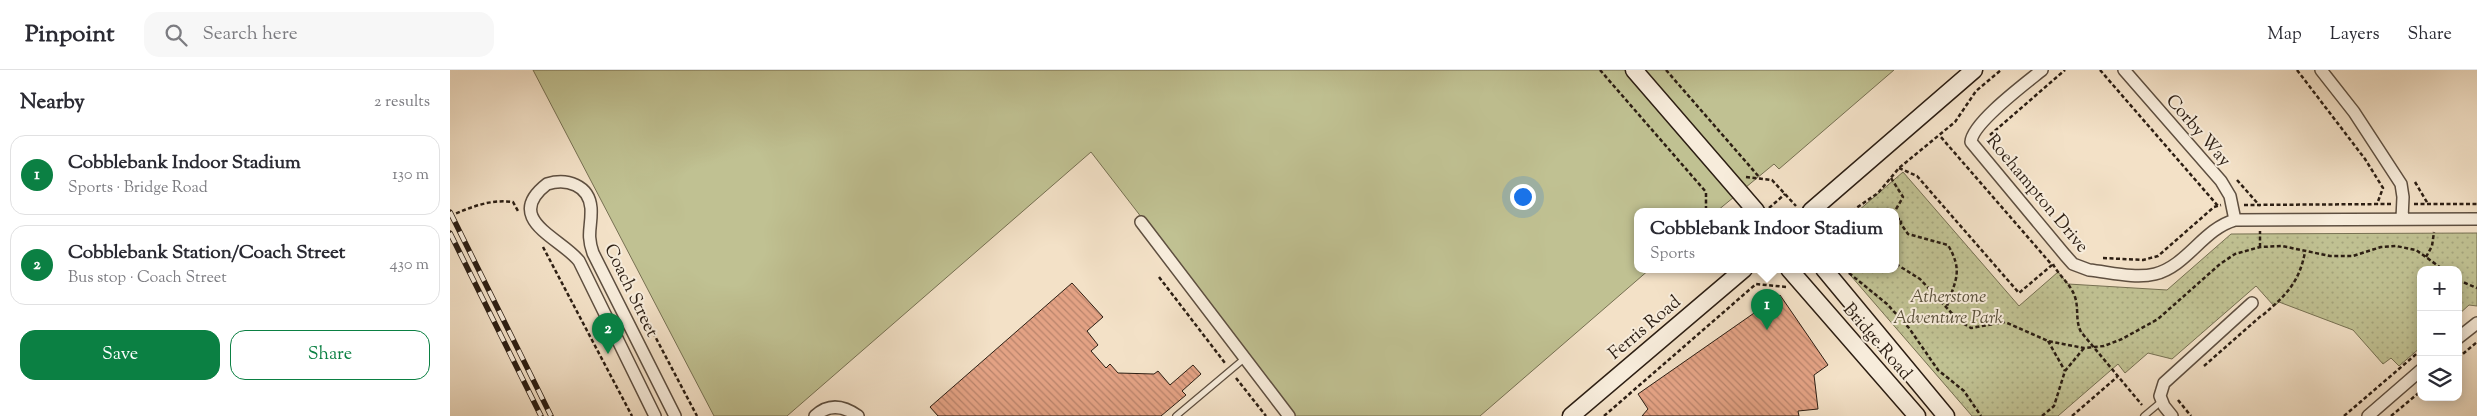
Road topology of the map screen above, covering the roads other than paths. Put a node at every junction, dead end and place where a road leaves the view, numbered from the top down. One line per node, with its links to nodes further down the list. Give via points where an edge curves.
1 (1634, 70): 6 (street)
2 (1974, 70): 7 (street)
3 (2042, 70): 9 (street, Roehampton Drive, via 1981,123 1971,142 2074,264 2089,270 2155,274 2174,265 2218,227)
4 (2124, 70): 9 (street, Corby Way, via 2221,181 2230,196)
5 (2321, 70): 10 (street, via 2354,112 2401,184)
6 (1753, 208)
7 (1814, 208)
8 (2477, 219): 10 (street, Roehampton Drive)
9 (2235, 220): 10 (street, Roehampton Drive)
10 (2402, 220)
11 (1141, 222): 18 (street)
12 (1739, 273): 28 (street, Ferris Road)
13 (1792, 273): 29 (street, Bridge Road)
14 (1827, 273): 30 (street, Bridge Road)
15 (2252, 303): 20 (street, via 2164,383 2160,396)
16 (2477, 323): 17 (street)
17 (2462, 335)
18 (1245, 358): 26 (lane); 27 (street)
19 (2417, 373): 32 (street)
20 (2162, 401): 21 (lane); 31 (street)
21 (2146, 414)
22 (655, 416): 23 (street, Coach Street, via 578,261 566,247 538,228 533,218 534,198 548,184 568,181 585,192 591,209 588,234 593,254)
23 (675, 416)
24 (815, 416): 25 (street, via 838,406)
25 (855, 416)
26 (1176, 416)
27 (1289, 416)
28 (1571, 416)
29 (1917, 416)
30 (1946, 416)
31 (2172, 416)
32 (2368, 416)

